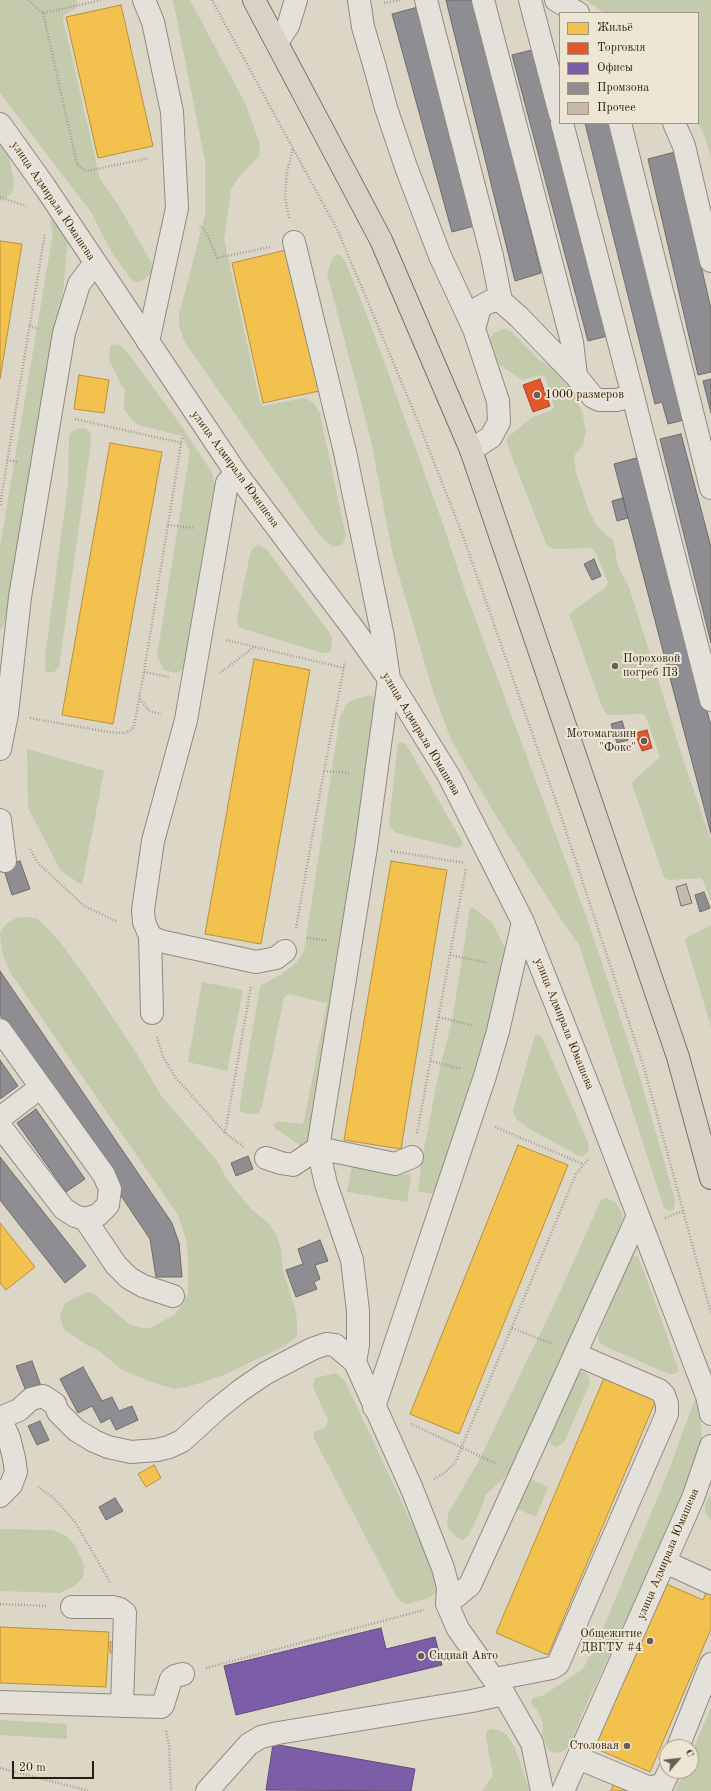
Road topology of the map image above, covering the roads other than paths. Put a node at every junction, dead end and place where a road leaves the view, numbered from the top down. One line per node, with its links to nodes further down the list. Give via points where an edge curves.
1 (144, 0): 21 (street, via 153,22 172,112 177,194 175,218)
2 (254, 0): 10 (main road)
3 (296, 0): 10 (street, via 288,26)
4 (359, 0): 20 (street, via 363,27 406,167 440,256)
5 (426, 0): 19 (street, via 492,256)
6 (483, 0): 22 (street, via 572,342)
7 (530, 0): 11 (street)
8 (556, 0): 9 (street)
9 (576, 12)
10 (277, 42): 24 (main road, via 381,240)
11 (559, 110)
12 (0, 124): 18 (street, улица Адмирала Юмашева)
13 (562, 124): 23 (street)
14 (620, 124): 26 (street)
15 (674, 124): 17 (street, via 684,146)
16 (286, 244): 27 (street, via 345,452 383,637)
17 (711, 261)
18 (95, 263): 21 (street, улица Адмирала Юмашева); 29 (street, via 79,284 64,333 20,597)
19 (501, 301): 20 (street, via 491,301 480,307); 22 (street)
20 (474, 329): 24 (street, via 498,401 499,422 491,436)
21 (148, 342): 25 (street, улица Адмирала Юмашева)
22 (576, 376): 23 (street, via 593,397 599,400)
23 (633, 396): 28 (street)
24 (471, 450): 43 (main road, via 675,1050)
25 (236, 472): 27 (street, улица Адмирала Юмашева); 33 (street, via 228,483 186,720 153,841 143,910 144,922)
26 (711, 488)
27 (389, 679): 32 (street, улица Адмирала Юмашева, via 449,776); 40 (street, via 366,847)
28 (711, 700)
29 (3, 731)
30 (0, 820): 31 (street)
31 (5, 861)
32 (523, 922): 44 (street, улица Адмирала Юмашева); 49 (street, via 514,968 485,1076)
33 (150, 936): 34 (street, via 160,941 256,962 276,958); 35 (street)
34 (289, 944)
35 (152, 1013)
36 (0, 1030): 37 (street)
37 (41, 1087): 38 (street); 45 (street, via 104,1176 110,1189 108,1205 98,1214)
38 (0, 1118)
39 (0, 1126): 45 (street, via 64,1209)
40 (318, 1148): 41 (street, via 395,1164); 42 (street, via 293,1165); 48 (street, via 326,1184 352,1260 358,1311)
41 (412, 1157)
42 (266, 1158)
43 (711, 1178)
44 (638, 1216): 47 (street); 50 (street, улица Адмирала Юмашева, via 707,1396)
45 (85, 1219): 46 (street, via 116,1265 129,1278 143,1286)
46 (173, 1296)
47 (575, 1354): 56 (street, via 470,1585); 60 (street, via 659,1390 667,1404 667,1414 558,1664)
48 (355, 1362): 49 (street); 51 (street, via 335,1345 326,1344 312,1349 271,1370 241,1390 182,1441 157,1450 131,1452 94,1441 76,1430 58,1412 55,1404 43,1396 31,1399 19,1410)
49 (374, 1407): 56 (street, via 412,1489 443,1568 448,1587)
50 (711, 1414)
51 (0, 1418): 53 (street, via 9,1438 16,1472 11,1485)
52 (711, 1446): 54 (street, улица Адмирала Юмашева, via 693,1498)
53 (0, 1496)
54 (665, 1562): 55 (street); 64 (street, улица Адмирала Юмашева)
55 (711, 1583)
56 (447, 1604): 60 (street, via 458,1629)
57 (72, 1607): 62 (street, via 113,1607 124,1613)
58 (711, 1664): 63 (street)
59 (183, 1674): 62 (street, via 171,1679 164,1705 161,1707)
60 (500, 1686): 66 (street, via 472,1701 261,1737 249,1744); 67 (street, via 532,1742)
61 (0, 1702): 62 (street)
62 (122, 1706)
63 (681, 1739)
64 (578, 1758): 65 (street, via 650,1788 663,1784); 68 (street, улица Адмирала Юмашева)
65 (665, 1779)
66 (207, 1791)
67 (542, 1791)
68 (563, 1791)

